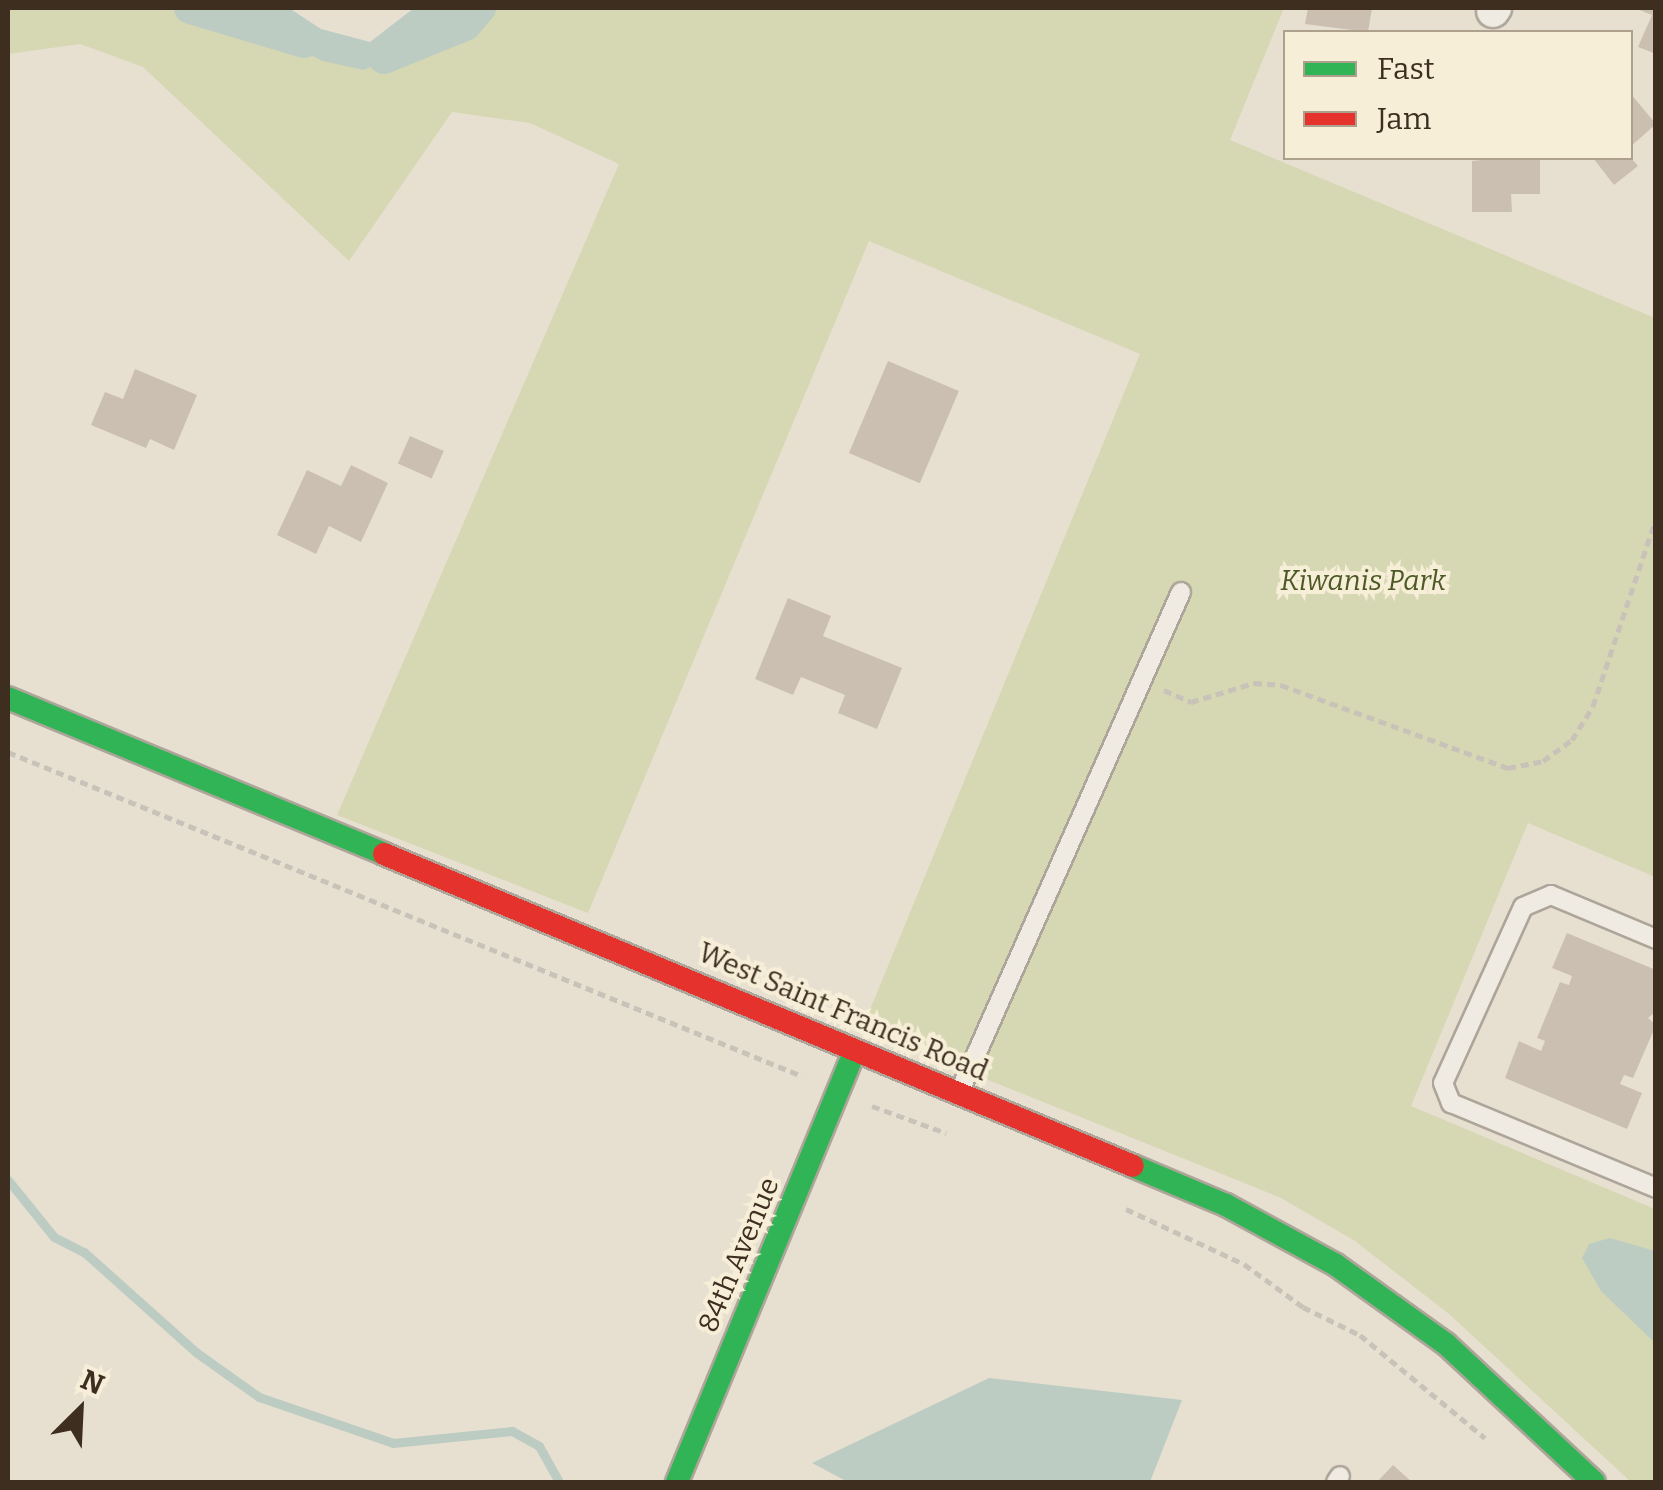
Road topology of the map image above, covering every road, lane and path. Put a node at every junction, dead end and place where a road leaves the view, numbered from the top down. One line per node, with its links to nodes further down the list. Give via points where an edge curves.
1 (1656, 520): 3 (path, via 1593,706 1572,740 1543,761 1508,768 1281,685 1254,684 1190,702)
2 (1181, 592): 3 (lane)
3 (1142, 680): 9 (lane)
4 (8, 698): 7 (street, West Saint Francis Road)
5 (8, 752): 8 (path)
6 (1656, 939): 11 (lane, via 1550,895 1523,907 1443,1084 1450,1103)
7 (856, 1050): 8 (street, 84th Avenue); 9 (street, West Saint Francis Road)
8 (839, 1091): 10 (path); 14 (street, 84th Avenue)
9 (959, 1094): 15 (street, West Saint Francis Road, via 1226,1204 1336,1265 1446,1344)
10 (957, 1136)
11 (1656, 1188)
12 (1118, 1205): 13 (path, via 1244,1264 1302,1307 1360,1335)
13 (1496, 1448)
14 (677, 1482)
15 (1594, 1482)

